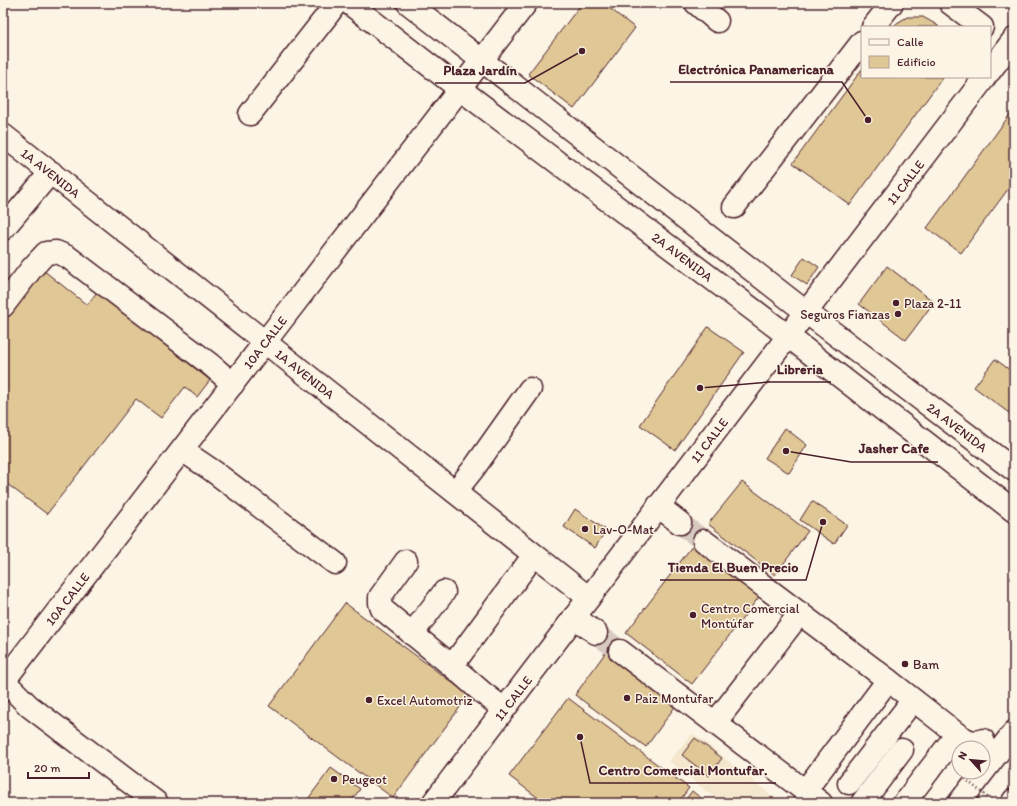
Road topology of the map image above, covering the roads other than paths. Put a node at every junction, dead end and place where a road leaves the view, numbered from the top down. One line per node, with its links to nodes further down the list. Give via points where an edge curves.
1 (336, 3): 18 (street)
2 (349, 3): 17 (street, 2A AVENIDA)
3 (408, 3): 14 (street, 2A AVENIDA)
4 (526, 3): 14 (street, 10A CALLE)
5 (696, 3): 8 (street)
6 (892, 3): 9 (street)
7 (950, 3): 10 (street)
8 (717, 21)
9 (875, 26)
10 (981, 26)
11 (991, 35): 13 (street)
12 (861, 43): 21 (street)
13 (1012, 46): 15 (street)
14 (482, 61): 17 (street, 10A CALLE); 24 (street, 2A AVENIDA)
15 (991, 70)
16 (984, 78): 24 (street, 11 CALLE)
17 (460, 89): 25 (street, 2A AVENIDA); 26 (street, 10A CALLE)
18 (250, 114)
19 (3, 135): 20 (street, 1A AVENIDA)
20 (51, 172): 22 (street); 26 (street, 1A AVENIDA)
21 (734, 208)
22 (3, 229)
23 (3, 306): 27 (street, via 46,253 56,252 68,257)
24 (806, 312): 25 (street, 11 CALLE); 30 (street, 2A AVENIDA)
25 (788, 336): 32 (street, 11 CALLE); 33 (street, 2A AVENIDA)
26 (265, 342): 27 (street, 10A CALLE); 31 (street, 1A AVENIDA)
27 (233, 384): 29 (street, 10A CALLE)
28 (530, 389): 31 (street)
29 (182, 450): 38 (street); 48 (street, 10A CALLE)
30 (1014, 470)
31 (455, 492): 36 (street, 1A AVENIDA)
32 (658, 506): 34 (street); 40 (street, 11 CALLE)
33 (1014, 511)
34 (680, 523)
35 (704, 541): 41 (street)
36 (534, 555): 40 (street, 1A AVENIDA); 46 (street)
37 (406, 561): 44 (street, via 380,597 380,603 382,609)
38 (335, 563)
39 (444, 592): 44 (street)
40 (589, 598): 42 (street, 11 CALLE)
41 (800, 613): 47 (street); 51 (street)
42 (574, 617): 43 (street); 50 (street, 11 CALLE)
43 (596, 633)
44 (412, 634): 46 (street)
45 (620, 651): 51 (street)
46 (452, 666): 50 (street)
47 (888, 680): 49 (street); 59 (street)
48 (3, 681): 61 (street, via 29,706)
49 (913, 700): 53 (street); 58 (street)
50 (504, 709): 62 (street, 11 CALLE)
51 (715, 723): 59 (street)
52 (1014, 732): 56 (street)
53 (957, 734): 54 (street); 64 (street)
54 (966, 740)
55 (902, 750): 63 (street)
56 (991, 758)
57 (973, 780): 65 (street)
58 (849, 783)
59 (813, 797)
60 (1014, 800): 66 (street)
61 (157, 803)
62 (433, 803)
63 (862, 803)
64 (904, 803)
65 (959, 803)
66 (1012, 803)

